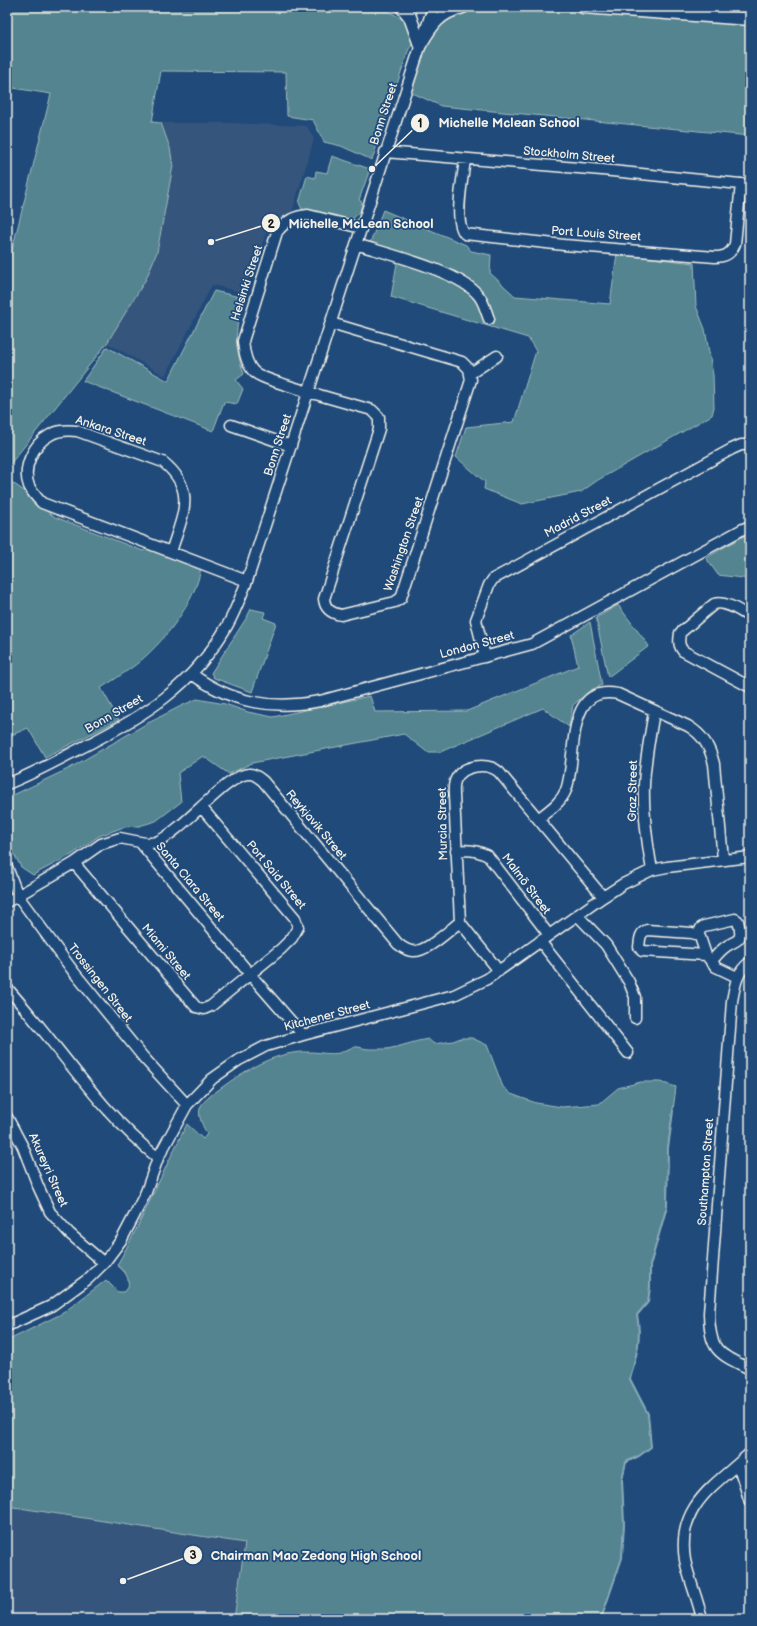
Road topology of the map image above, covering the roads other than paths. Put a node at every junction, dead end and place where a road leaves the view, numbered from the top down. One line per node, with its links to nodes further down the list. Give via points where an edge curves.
1 (402, 7): 6 (main road, via 414,25)
2 (433, 7): 6 (street, Bonn Street)
3 (463, 7): 6 (main road, via 437,18)
4 (583, 7): 5 (main road)
5 (750, 19)
6 (420, 45): 7 (street, Bonn Street)
7 (386, 152): 8 (street, Stockholm Street); 10 (street, Bonn Street)
8 (465, 160): 9 (street, Stockholm Street); 9 (street, Port Louis Street, via 459,218 464,234 564,245 715,257 726,255 735,244)
9 (746, 184)
10 (361, 228): 11 (street, Bonn Street); 16 (street, Helsinki Street, via 308,215 290,219 277,232 243,340 244,351 247,362 260,376)
11 (356, 244): 12 (street, via 415,262 456,279 480,297); 13 (street, Bonn Street)
12 (489, 319)
13 (331, 324): 15 (street, via 458,360 466,365); 16 (street, Bonn Street)
14 (497, 356): 15 (street)
15 (471, 373): 16 (street, Washington Street, via 471,380 401,598 395,602 341,616 327,609 324,599 380,423 379,417 372,410)
16 (308, 392): 19 (street, Bonn Street)
17 (231, 425): 19 (street)
18 (750, 445): 24 (street, Madrid Street, via 732,449 493,579 488,585 476,620)
19 (291, 446): 22 (street, Bonn Street)
20 (750, 526): 24 (street, London Street, via 538,641)
21 (171, 552): 21 (street, Ankara Street, via 42,503 29,486 27,474 32,453 40,442 58,432 77,431 163,462 181,480 184,489 185,502); 22 (street, Ankara Street)
22 (248, 581): 25 (street, Bonn Street, via 222,634)
23 (750, 616): 26 (street, via 728,605 714,604 680,633 679,639 683,651)
24 (485, 657): 25 (street, London Street, via 320,701 279,706 245,700 208,686)
25 (192, 674): 28 (street, Bonn Street, via 171,694 138,717 34,773)
26 (750, 687)
27 (654, 712): 30 (street, via 613,693 592,698 583,705 577,717 566,790 556,804); 34 (street, via 696,731 708,746 714,764); 37 (street, Graz Street, via 644,793 646,834)
28 (7, 784)
29 (202, 808): 31 (street, Reykjavik Street, via 162,839 154,843); 42 (street, Reykjavik Street, via 238,777 255,775 263,781 398,944 410,951 421,951); 49 (street, Port Said Street, via 298,924 298,930 287,943)
30 (538, 819): 32 (street, Murcia Street, via 496,770 478,766 469,769 461,773 454,784); 39 (street, Murcia Street)
31 (140, 842): 35 (street, Santa Clara Street, via 113,840 101,844); 49 (street, Santa Clara Street)
32 (456, 851): 42 (street, Murcia Street); 43 (street, Malmö Street, via 477,851 488,856)
33 (750, 857): 34 (street, Kitchener Street)
34 (723, 859): 37 (street, Kitchener Street)
35 (74, 863): 38 (street, Santa Clara Street); 49 (street, Miami Street, via 196,1006 204,1009 211,1006)
36 (7, 867): 38 (street, Trossingen Street)
37 (652, 870): 39 (street, Kitchener Street)
38 (18, 896): 40 (street, Santa Clara Street); 55 (street, Trossingen Street, via 73,971 144,1058)
39 (603, 897): 41 (street, Kitchener Street)
40 (7, 902)
41 (577, 915): 43 (street, Kitchener Street); 52 (street, via 606,946 629,982 635,997)
42 (460, 922): 48 (street)
43 (549, 935): 45 (street, Kitchener Street)
44 (698, 935): 46 (street); 46 (street, via 704,926 734,919 738,921 739,939); 46 (street, via 646,930 641,934 640,949)
45 (540, 941): 48 (street, Kitchener Street); 54 (street)
46 (708, 959): 50 (street, via 716,967)
47 (750, 962): 50 (street, Southampton Street)
48 (499, 971): 53 (street, Kitchener Street, via 454,994)
49 (249, 973): 53 (street, Santa Clara Street)
50 (737, 977): 60 (street, Southampton Street, via 732,1001 709,1312 710,1330 716,1347 725,1357)
51 (7, 988): 57 (street, via 86,1085 126,1129)
52 (635, 1018)
53 (303, 1034): 55 (street, Kitchener Street, via 266,1046 239,1060 212,1079)
54 (628, 1052)
55 (187, 1105): 57 (street, Kitchener Street)
56 (7, 1117): 58 (street, Akureyri Street, via 23,1146 50,1212 70,1234)
57 (158, 1158): 58 (street, Kitchener Street, via 134,1216 122,1239)
58 (104, 1263): 59 (street, Kitchener Street, via 88,1279 51,1306)
59 (7, 1326)
60 (750, 1369)
61 (750, 1453): 62 (street)
62 (738, 1464): 63 (street); 64 (street, via 700,1498 686,1525 683,1538 685,1560)
63 (750, 1502)
64 (702, 1619)

